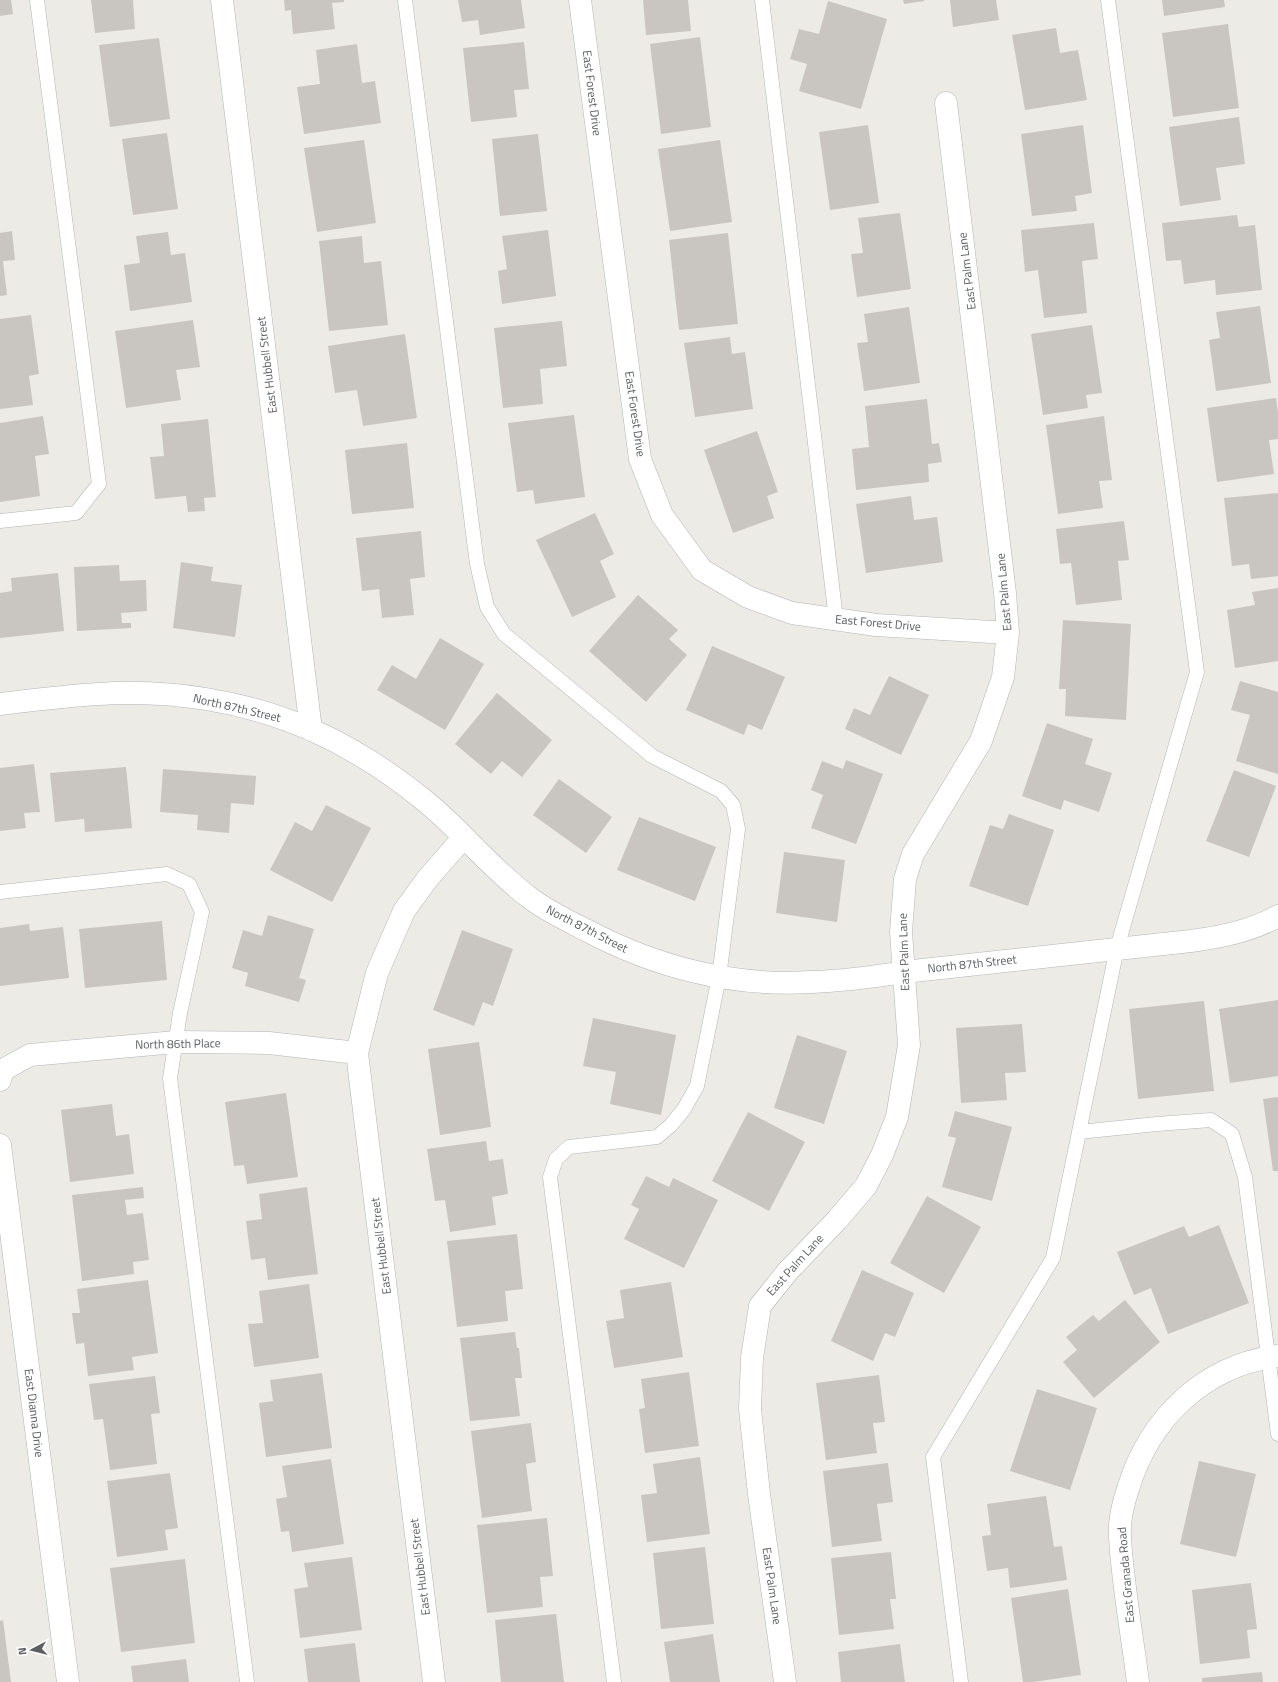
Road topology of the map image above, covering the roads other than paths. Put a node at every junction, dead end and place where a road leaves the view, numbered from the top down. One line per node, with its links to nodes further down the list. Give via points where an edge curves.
1 (37, 0): 8 (lane, via 99,484 76,513)
2 (222, 0): 12 (street, East Hubbell Street)
3 (405, 0): 18 (lane, via 477,564 487,607 504,634 652,756 721,791 733,805 738,829)
4 (580, 0): 9 (street, East Forest Drive, via 640,459 662,515 702,570 748,597 792,614)
5 (762, 0): 9 (lane)
6 (1108, 0): 16 (lane, via 1197,672)
7 (946, 103): 10 (street, East Palm Lane, via 1006,593)
8 (0, 521)
9 (836, 619): 10 (street, East Forest Drive)
10 (1008, 633): 17 (street, East Palm Lane, via 1002,677 981,741 913,854 905,879 901,932)
11 (0, 704): 12 (street, North 87th Street, via 99,694 146,693 205,698 274,715)
12 (311, 730): 13 (street, North 87th Street, via 391,775 425,801)
13 (464, 837): 18 (street, North 87th Street, via 531,899 565,919 611,944 652,959); 20 (street, East Hubbell Street, via 428,878 404,911 377,973)
14 (0, 892): 19 (lane, via 167,874 189,884 202,912)
15 (1278, 916): 16 (street, North 87th Street, via 1243,931 1217,937)
16 (1117, 948): 17 (street, North 87th Street); 22 (lane)
17 (904, 972): 18 (street, North 87th Street, via 808,982); 30 (street, East Palm Lane, via 909,1045 897,1117 882,1155 866,1186 788,1271 760,1306 752,1358 750,1409)
18 (719, 977): 29 (lane, via 697,1086 671,1125 657,1137 569,1147 556,1159 550,1178)
19 (176, 1042): 20 (street, North 86th Place, via 269,1043); 21 (street, North 86th Place, via 30,1054); 27 (lane, via 170,1078)
20 (357, 1053): 28 (street, East Hubbell Street)
21 (2, 1075)
22 (1079, 1132): 24 (lane, via 1211,1120 1232,1134 1245,1177); 31 (lane, via 1053,1258 933,1456)
23 (0, 1145): 26 (street, East Dianna Drive)
24 (1273, 1357): 25 (lane); 32 (street, East Granada Road, via 1240,1365 1206,1381 1186,1396 1155,1431 1133,1472 1120,1525 1123,1570)
25 (1278, 1434)
26 (68, 1682)
27 (247, 1682)
28 (434, 1682)
29 (614, 1682)
30 (785, 1682)
31 (961, 1682)
32 (1138, 1682)

